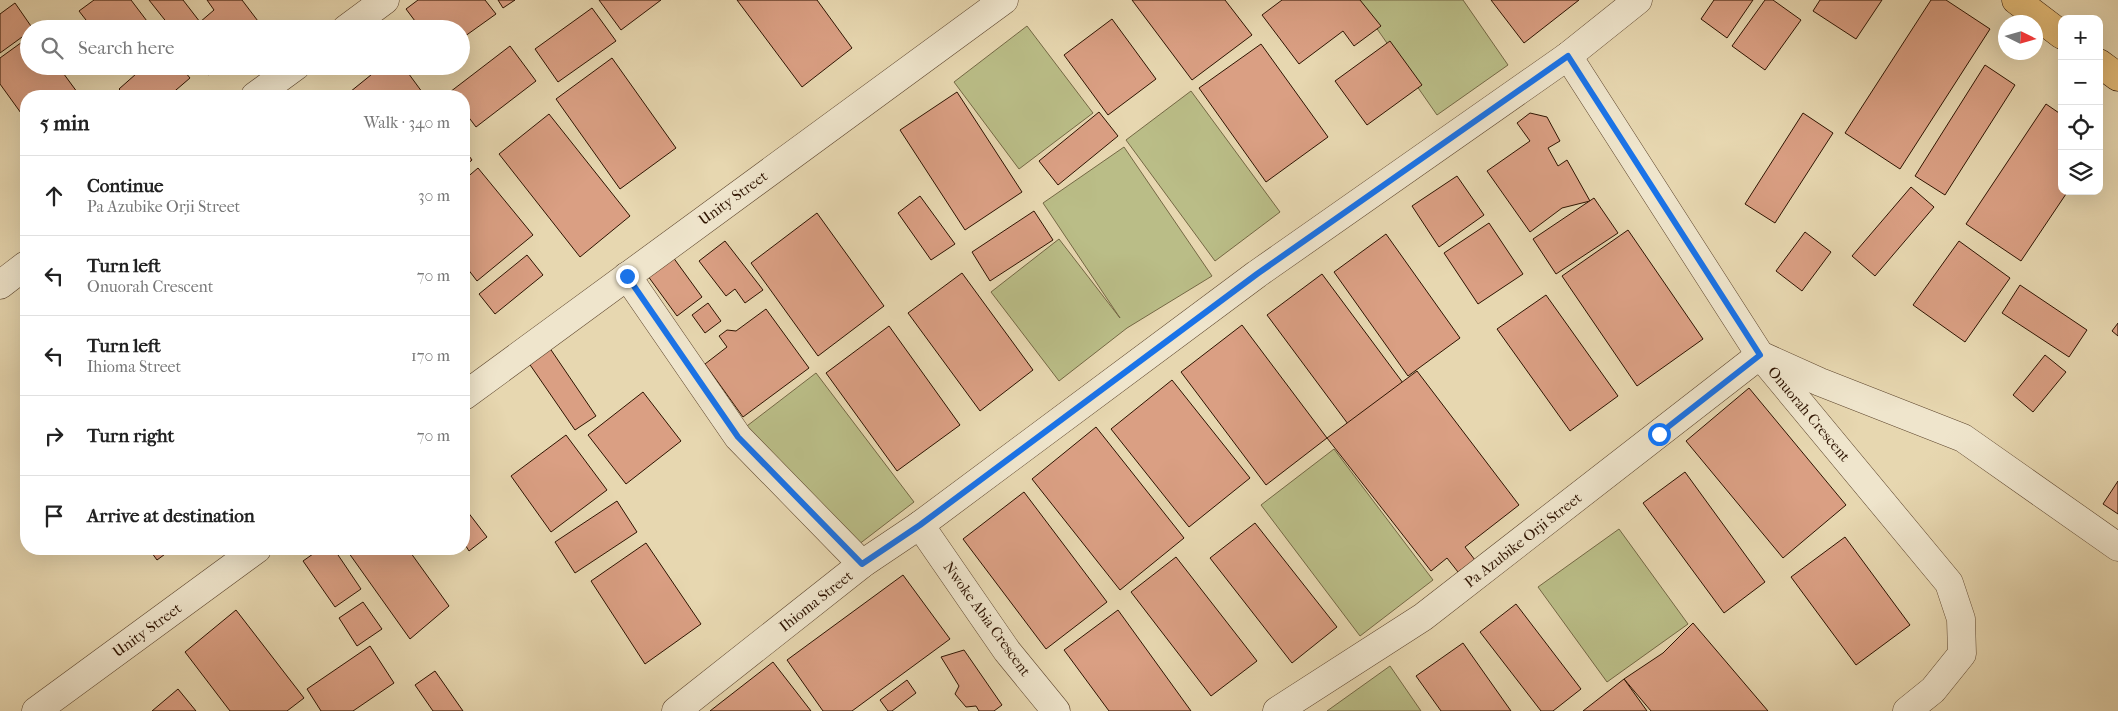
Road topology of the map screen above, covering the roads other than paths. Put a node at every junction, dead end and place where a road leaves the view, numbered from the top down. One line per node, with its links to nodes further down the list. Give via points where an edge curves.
1 (385, 0): 5 (street)
2 (1004, 0): 13 (street, Unity Street)
3 (1638, 0): 7 (street, Ihioma Street)
4 (2016, 0): 6 (main road)
5 (358, 20)
6 (2058, 31)
7 (1568, 56): 15 (street, Onuorah Crescent); 17 (street, Ihioma Street, via 1257,274)
8 (2103, 66): 10 (main road)
9 (284, 75): 11 (street)
10 (2118, 77)
11 (263, 90)
12 (20, 270): 14 (street)
13 (627, 276): 16 (street, Unity Street); 20 (street, via 738,437)
14 (0, 285)
15 (1760, 355): 18 (street, via 1963,438); 24 (street, Pa Azubike Orji Street, via 1423,617); 25 (street, Onuorah Crescent, via 1949,583 1961,619 1962,654 1933,690)
16 (470, 392)
17 (920, 525): 20 (street, Ihioma Street); 23 (street, Nwoke Abia Crescent, via 1007,651)
18 (2118, 547)
19 (249, 555): 21 (street, Unity Street)
20 (862, 564): 22 (street, Ihioma Street)
21 (36, 711)
22 (676, 711)
23 (1056, 711)
24 (1277, 711)
25 (1907, 711)

